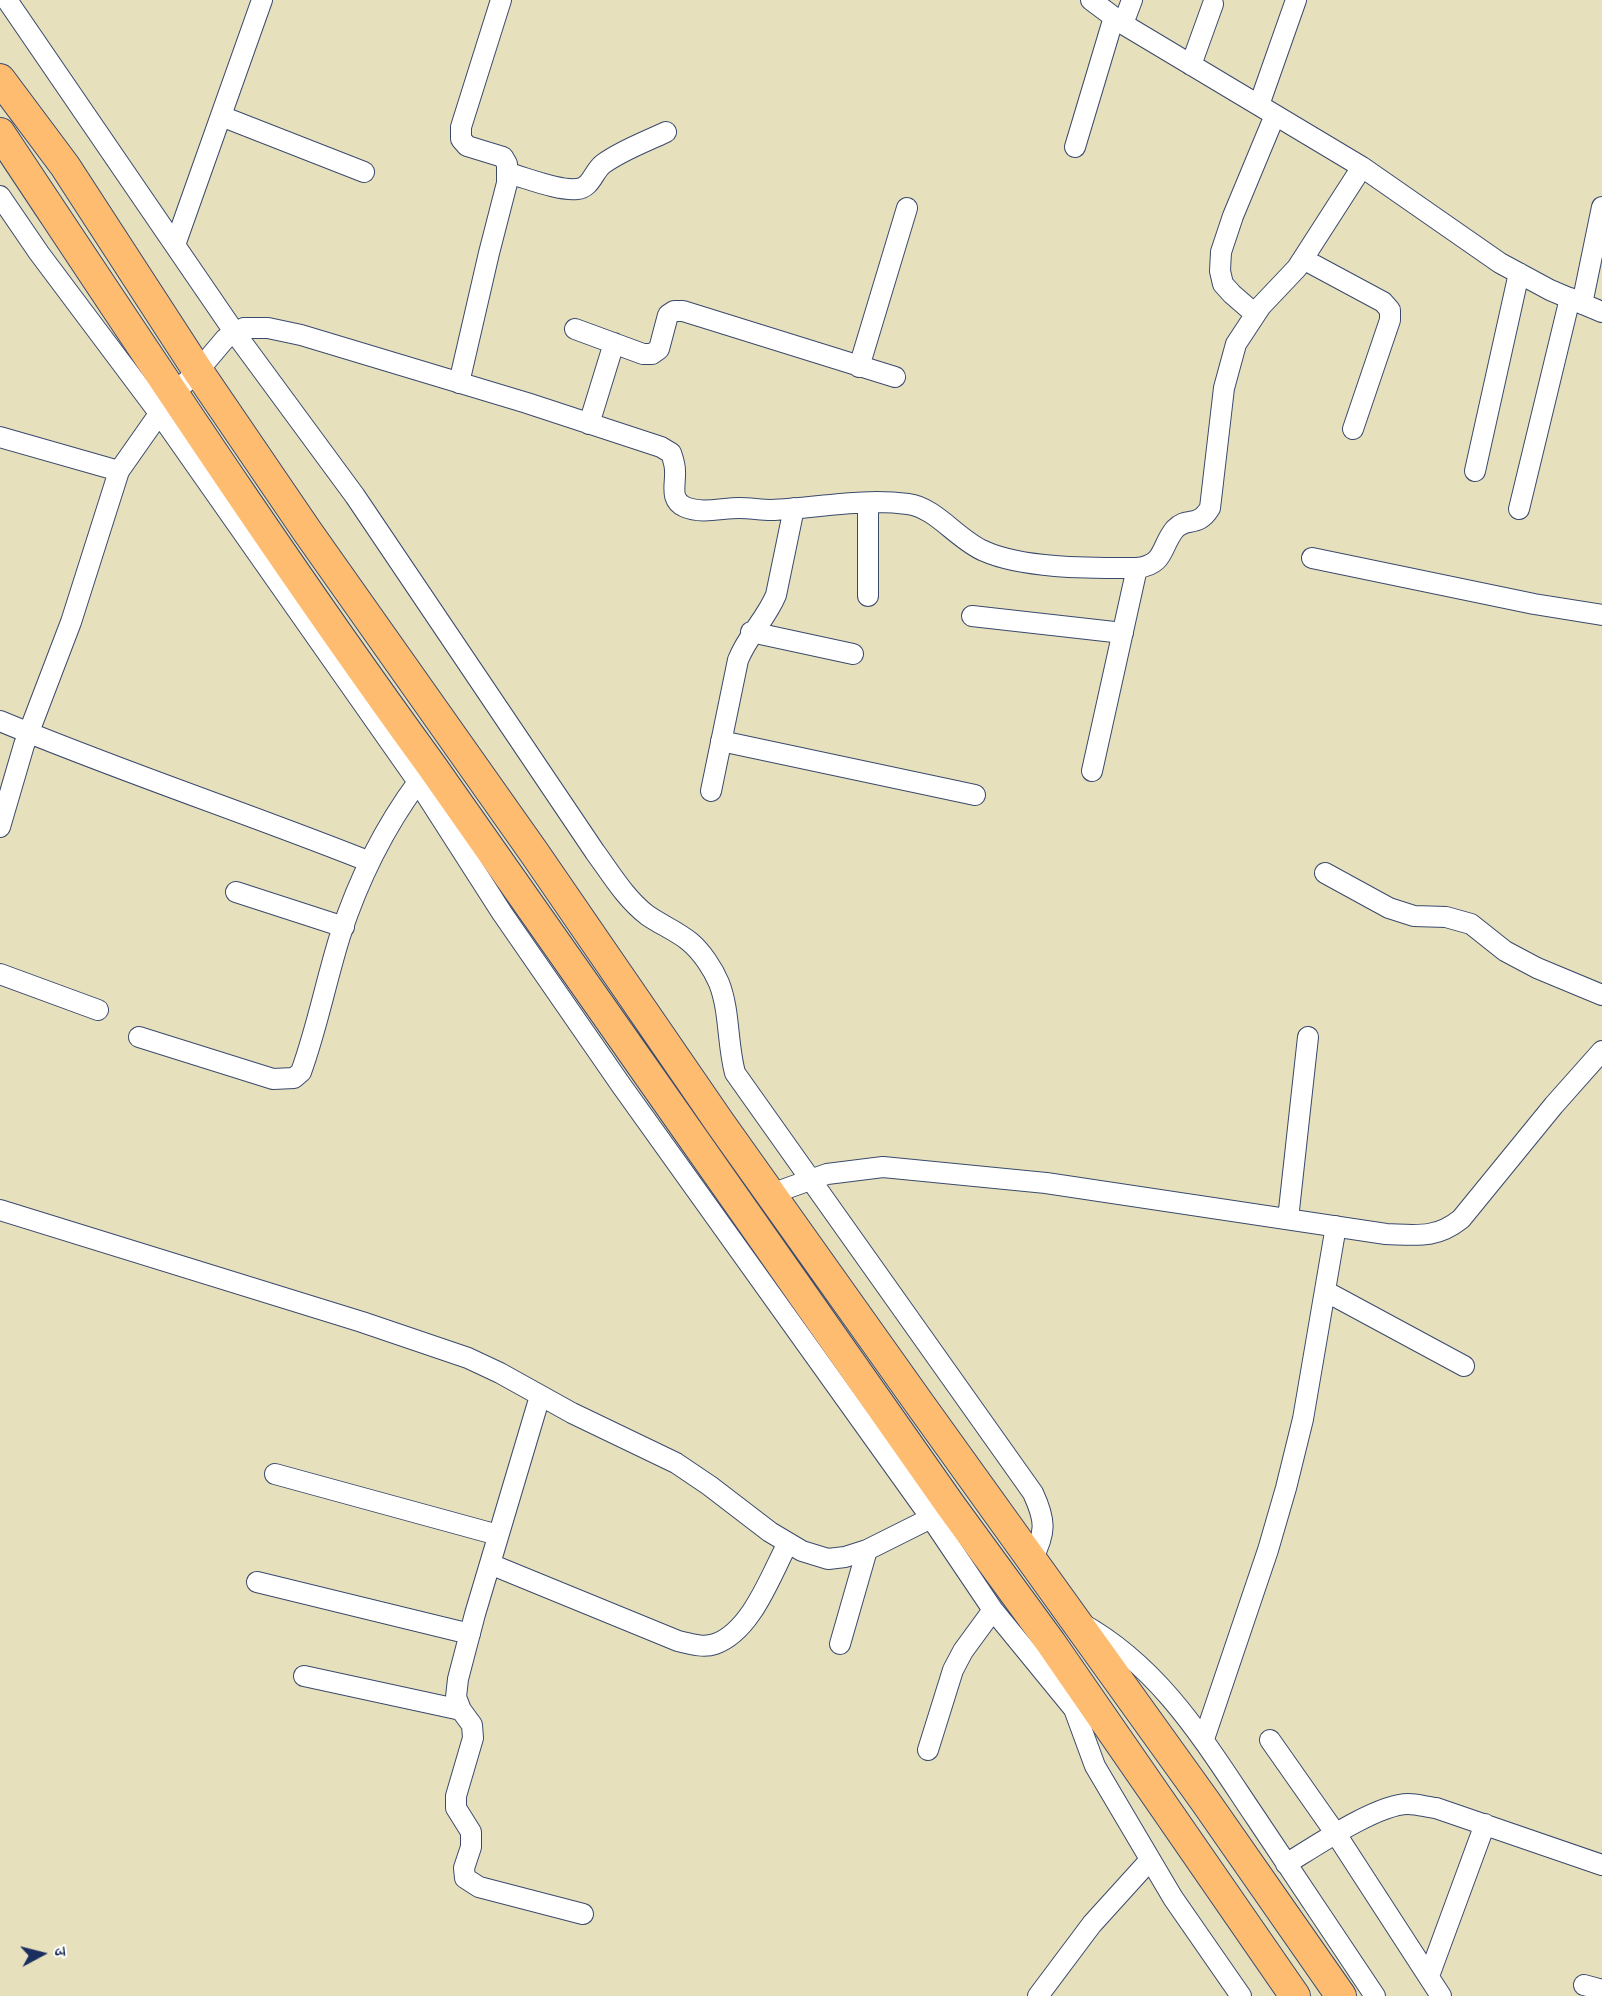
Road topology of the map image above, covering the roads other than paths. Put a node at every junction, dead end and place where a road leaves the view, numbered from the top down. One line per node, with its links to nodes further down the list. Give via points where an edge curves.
1 (7, 0): 22 (street)
2 (262, 0): 12 (street)
3 (501, 0): 18 (street, via 461,127 461,139 467,146 503,157)
4 (1092, 0): 8 (street)
5 (1132, 0): 8 (street)
6 (1296, 0): 11 (street)
7 (1213, 4): 9 (street)
8 (1119, 20): 9 (street); 15 (street)
9 (1191, 65): 11 (street)
10 (0, 79): 32 (highway, via 65,166)
11 (1267, 110): 16 (street); 27 (street, via 1221,252 1223,284)
12 (221, 116): 17 (street); 22 (street)
13 (666, 132): 18 (street, via 602,165 585,186 577,189)
14 (0, 133): 35 (highway)
15 (1075, 147)
16 (1362, 167): 23 (street); 24 (street)
17 (364, 172)
18 (508, 173): 34 (street)
19 (0, 196): 35 (street, via 39,253)
20 (1602, 207): 25 (street)
21 (907, 208): 31 (street)
22 (175, 245): 29 (street)
23 (1303, 259): 27 (street); 37 (street, via 1383,302 1390,310)
24 (1519, 273): 25 (street); 40 (street)
25 (1576, 301): 26 (street); 43 (street)
26 (1602, 312)
27 (1255, 314): 45 (street, via 1236,344 1224,388 1210,508 1204,518 1183,523 1174,530 1159,559 1149,567)
28 (574, 329): 30 (street)
29 (235, 333): 32 (street); 34 (street, via 244,328 268,328 301,335); 70 (street, via 355,496 595,852 647,915 691,942 703,957 725,999 735,1073)
30 (614, 343): 31 (street, via 652,354 659,349 668,315 683,311); 36 (street)
31 (859, 367): 33 (street)
32 (198, 370): 35 (street); 71 (highway)
33 (895, 377)
34 (459, 383): 36 (street)
35 (166, 403): 39 (street); 56 (street); 89 (highway, via 221,467)
36 (589, 424): 42 (street, via 670,453 676,473 676,500 684,506 712,510)
37 (1353, 429)
38 (0, 437): 39 (street)
39 (119, 471): 53 (street, via 71,622)
40 (1475, 471)
41 (868, 503): 42 (street); 45 (street, via 910,504 927,510 983,551 1007,559); 46 (street)
42 (794, 508): 49 (street, via 776,595)
43 (1519, 509)
44 (1312, 558): 47 (street)
45 (1137, 568): 50 (street)
46 (868, 596)
47 (1602, 615)
48 (972, 616): 50 (street)
49 (751, 633): 51 (street); 54 (street, via 738,660)
50 (1123, 633): 55 (street)
51 (853, 654)
52 (0, 721): 53 (street)
53 (29, 733): 59 (street); 60 (street)
54 (721, 741): 57 (street); 58 (street)
55 (1092, 771)
56 (418, 782): 60 (street); 79 (street, via 621,1086)
57 (711, 791)
58 (975, 795)
59 (0, 827)
60 (370, 862): 63 (street)
61 (1325, 873): 65 (street, via 1389,908 1414,916 1446,917 1471,924 1505,951)
62 (236, 892): 63 (street)
63 (344, 927): 67 (street, via 306,1060 294,1078 273,1079)
64 (0, 974): 66 (street)
65 (1602, 995)
66 (98, 1010)
67 (139, 1037)
68 (1308, 1037): 73 (street)
69 (1602, 1051): 74 (street, via 1461,1219 1449,1228 1427,1235 1386,1234)
70 (811, 1179): 71 (street); 73 (street, via 873,1168 911,1169 1046,1183); 83 (street, via 1033,1493 1041,1512 1043,1533)
71 (771, 1194): 83 (highway)
72 (0, 1210): 77 (street, via 468,1358)
73 (1288, 1219): 74 (street)
74 (1336, 1226): 75 (street)
75 (1325, 1291): 76 (street); 94 (street, via 1303,1419 1286,1488)
76 (1464, 1366)
77 (540, 1396): 80 (street); 81 (street, via 676,1463)
78 (275, 1474): 80 (street)
79 (931, 1518): 82 (street); 86 (street)
80 (498, 1535): 84 (street)
81 (788, 1543): 82 (street, via 828,1559); 84 (street, via 745,1622 721,1641 700,1646 678,1641)
82 (867, 1550): 90 (street)
83 (1032, 1560): 87 (highway)
84 (490, 1563): 88 (street)
85 (257, 1582): 88 (street)
86 (993, 1610): 92 (street); 96 (street, via 953,1670)
87 (1074, 1619): 94 (street, via 1106,1637 1134,1660); 107 (highway)
88 (470, 1634): 93 (street, via 458,1679 456,1696)
89 (1051, 1643): 92 (street); 106 (highway)
90 (840, 1644)
91 (304, 1676): 93 (street)
92 (1074, 1709): 99 (street, via 1095,1766)
93 (461, 1710): 102 (street, via 472,1725 473,1738 456,1796 456,1808 471,1832 465,1878 479,1887)
94 (1204, 1739): 100 (street)
95 (1270, 1740): 98 (street)
96 (928, 1750)
97 (1485, 1824): 98 (street, via 1436,1808 1407,1804 1388,1808); 101 (street); 103 (street)
98 (1336, 1834): 100 (street); 103 (street)
99 (1150, 1860): 104 (street, via 1092,1924); 105 (street)
100 (1286, 1864): 108 (street)
101 (1602, 1865)
102 (583, 1914)
103 (1429, 1976): 109 (street)
104 (1038, 1996)
105 (1241, 1996)
106 (1295, 1996)
107 (1341, 1996)
108 (1375, 1996)
109 (1441, 1996)

